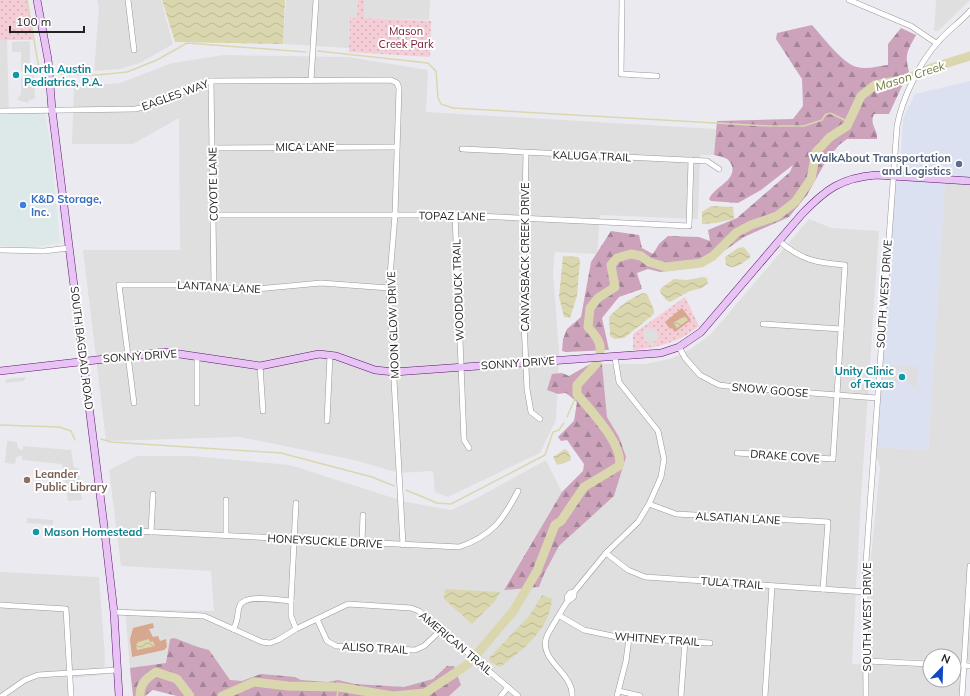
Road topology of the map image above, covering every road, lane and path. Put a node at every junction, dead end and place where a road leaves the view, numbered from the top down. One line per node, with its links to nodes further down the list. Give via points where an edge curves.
1 (37, 0): 13 (street, SOUTH BAGDAD ROAD, via 48,59)
2 (128, 0): 8 (street)
3 (316, 0): 10 (street)
4 (622, 0): 9 (street, via 621,74)
5 (849, 0): 7 (street, via 911,26)
6 (970, 11): 7 (street, SOUTH WEST DRIVE)
7 (936, 43): 21 (street, SOUTH WEST DRIVE, via 906,97 897,126)
8 (134, 50)
9 (657, 76)
10 (311, 80): 11 (street, EAGLES WAY); 12 (street, EAGLES WAY, via 391,80)
11 (211, 82): 13 (street, EAGLES WAY, via 135,109); 16 (street, COYOTE LANE)
12 (397, 83): 15 (street, MOON GLOW DRIVE)
13 (52, 110): 14 (street, EAGLES WAY); 28 (street, SOUTH BAGDAD ROAD)
14 (0, 111)
15 (397, 147): 16 (street, MICA LANE); 25 (street, MOON GLOW DRIVE)
16 (213, 148): 24 (street, COYOTE LANE)
17 (462, 149): 18 (street, KALUGA TRAIL)
18 (526, 153): 19 (street, KALUGA TRAIL); 26 (street, CANVASBACK CREEK DRIVE)
19 (691, 160): 20 (street, KALUGA TRAIL, via 707,161); 26 (street, TOPAZ LANE, via 689,226)
20 (719, 169)
21 (893, 176): 22 (street, SONNY DRIVE); 27 (street, SONNY DRIVE, via 860,177 838,184 817,199); 46 (street, SOUTH WEST DRIVE)
22 (970, 181)
23 (455, 214): 25 (street, TOPAZ LANE); 26 (street, TOPAZ LANE); 42 (street, WOODDUCK TRAIL)
24 (214, 215): 25 (street, TOPAZ LANE); 30 (street, COYOTE LANE)
25 (395, 215): 31 (street, MOON GLOW DRIVE)
26 (524, 218): 40 (street, CANVASBACK CREEK DRIVE, via 523,300)
27 (779, 241): 33 (street, via 807,259 845,265); 34 (street, SONNY DRIVE, via 708,326)
28 (69, 248): 29 (street, via 44,251); 39 (street, SOUTH BAGDAD ROAD)
29 (0, 250)
30 (214, 286): 31 (street, LANTANA LANE, via 247,290 321,283); 35 (street, LANTANA LANE, via 119,285)
31 (389, 288): 44 (street, MOON GLOW DRIVE)
32 (763, 324): 33 (street)
33 (841, 329): 45 (street)
34 (679, 347): 38 (street, SONNY DRIVE, via 661,353); 45 (street, SNOW GOOSE, via 685,358 700,374 719,384)
35 (128, 355): 37 (street, SONNY DRIVE, via 166,352); 39 (street, SONNY DRIVE); 47 (street)
36 (330, 355): 41 (street, SONNY DRIVE, via 306,355); 44 (street, SONNY DRIVE, via 375,370); 51 (street)
37 (197, 357): 41 (street, SONNY DRIVE); 48 (street)
38 (615, 358): 40 (street, SONNY DRIVE); 58 (street, via 619,382 658,431 664,459 661,477)
39 (83, 360): 43 (street, SONNY DRIVE); 61 (street, SOUTH BAGDAD ROAD)
40 (526, 362): 42 (street, SONNY DRIVE); 50 (street, CANVASBACK CREEK DRIVE, via 531,412)
41 (260, 366): 49 (street)
42 (461, 366): 44 (street, SONNY DRIVE); 52 (street, WOODDUCK TRAIL, via 464,440)
43 (0, 371)
44 (394, 372): 65 (street, MOON GLOW DRIVE)
45 (837, 395): 46 (street, SNOW GOOSE); 53 (street, DRAKE COVE, via 833,459)
46 (877, 398): 70 (street, SOUTH WEST DRIVE)
47 (134, 403)
48 (197, 403)
49 (263, 411)
50 (540, 419)
51 (327, 421)
52 (469, 448)
53 (737, 454)
54 (518, 491): 65 (street, HONEYSUCKLE DRIVE, via 496,528 477,542 459,547)
55 (153, 494): 60 (street)
56 (226, 500): 62 (street)
57 (296, 503): 63 (street)
58 (649, 504): 66 (street, via 638,522); 69 (street, ALSATIAN LANE, via 676,514 828,522)
59 (363, 515): 64 (street)
60 (151, 532): 61 (street, HONEYSUCKLE DRIVE); 62 (street, HONEYSUCKLE DRIVE)
61 (105, 534): 73 (street, SOUTH BAGDAD ROAD)
62 (226, 536): 63 (street, HONEYSUCKLE DRIVE)
63 (294, 539): 64 (street, HONEYSUCKLE DRIVE); 71 (street)
64 (362, 542): 65 (street, HONEYSUCKLE DRIVE)
65 (403, 545)
66 (606, 553): 68 (street, TULA TRAIL, via 628,570 646,577); 74 (street, via 569,595)
67 (970, 566): 84 (street)
68 (772, 586): 69 (street, TULA TRAIL); 97 (street)
69 (823, 589): 70 (street, TULA TRAIL)
70 (866, 592): 82 (street, SOUTH WEST DRIVE)
71 (291, 601): 76 (street, via 245,600); 77 (street, via 291,616)
72 (0, 605): 86 (street, via 66,609)
73 (114, 612): 76 (street, AMERICAN TRAIL, via 198,615); 85 (street, SOUTH BAGDAD ROAD)
74 (560, 616): 79 (street, WHITNEY TRAIL, via 584,630); 94 (street, via 547,636 546,648 548,655 569,682)
75 (317, 619): 77 (street, AMERICAN TRAIL); 78 (street, AMERICAN TRAIL, via 348,604 408,607 419,611); 78 (street, ALISO TRAIL, via 327,641 336,646 415,650 424,646)
76 (233, 629): 77 (street, AMERICAN TRAIL, via 266,642 278,640)
77 (296, 629)
78 (441, 630): 87 (street, AMERICAN TRAIL)
79 (629, 638): 80 (street, WHITNEY TRAIL); 88 (street, via 626,666)
80 (685, 641): 81 (street, WHITNEY TRAIL); 96 (street)
81 (710, 643)
82 (867, 661): 83 (street); 98 (street, SOUTH WEST DRIVE)
83 (922, 664)
84 (967, 666): 99 (street)
85 (117, 670): 86 (street); 91 (street, SOUTH BAGDAD ROAD)
86 (70, 672): 89 (street, via 38,675 25,680); 90 (street)
87 (508, 687): 92 (street); 93 (street, AMERICAN TRAIL)
88 (618, 693): 95 (street)
89 (2, 696)
90 (71, 696)
91 (119, 696)
92 (501, 696)
93 (518, 696)
94 (572, 696)
95 (640, 696)
96 (681, 696)
97 (765, 696)
98 (866, 696)
99 (962, 696)

